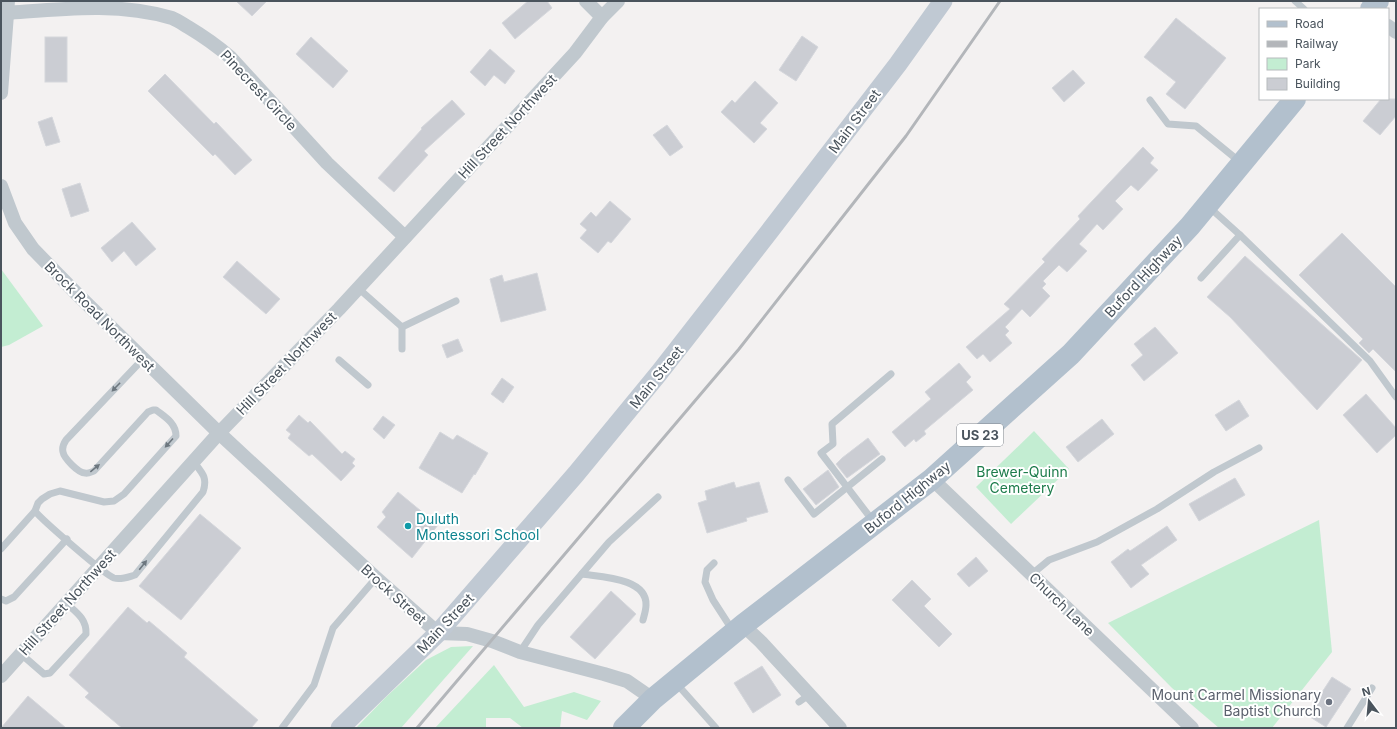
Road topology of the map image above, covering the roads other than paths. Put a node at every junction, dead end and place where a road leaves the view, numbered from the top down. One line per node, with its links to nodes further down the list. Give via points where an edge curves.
1 (586, 1): 7 (street)
2 (618, 1): 7 (street)
3 (942, 1): 47 (street, Main Street, via 898,64 659,373 576,474)
4 (1295, 1): 6 (lane)
5 (8, 7): 8 (street); 15 (street, Pinecrest Circle, via 99,7 173,18 212,42 230,57 327,163)
6 (1303, 8)
7 (602, 17): 15 (street, Hill Street Northwest, via 575,54)
8 (1, 93)
9 (1150, 100): 11 (lane, via 1168,124 1196,126)
10 (1295, 100): 11 (main road, Buford Highway / US 23)
11 (1242, 163): 13 (main road, Buford Highway / US 23)
12 (1, 186): 21 (street, Brock Road Northwest, via 15,223 33,249)
13 (1207, 206): 14 (lane); 30 (main road, Buford Highway / US 23, via 1071,354)
14 (1240, 235): 16 (lane); 25 (lane, via 1370,361)
15 (405, 237): 17 (street, Hill Street Northwest)
16 (1201, 278)
17 (358, 288): 19 (lane); 26 (street, Hill Street Northwest)
18 (456, 301): 19 (lane)
19 (402, 327): 20 (lane)
20 (402, 349)
21 (143, 359): 26 (street, Brock Road Northwest); 34 (lane, one-way to 34, via 66,440 62,451 66,459 81,472 87,474 94,471 148,412 153,410 173,424 176,436 124,494 114,501 104,502 60,491 42,499)
22 (340, 360): 24 (lane)
23 (891, 374): 32 (lane, via 832,424 833,444 821,453)
24 (368, 385)
25 (1396, 397)
26 (219, 433): 29 (street, Hill Street Northwest); 42 (street, Brock Street)
27 (1259, 448): 41 (lane, via 1097,542 1049,560)
28 (882, 459): 32 (lane)
29 (194, 461): 39 (street, Hill Street Northwest); 39 (lane, one-way to 29, via 113,578 135,575 203,492 206,484 204,475)
30 (932, 479): 35 (main road, Buford Highway / US 23); 41 (street, Church Lane)
31 (788, 480): 32 (lane, via 814,514)
32 (847, 487): 35 (lane)
33 (658, 497): 40 (lane, via 609,542)
34 (35, 511): 36 (lane); 37 (lane)
35 (875, 523): 46 (main road, Buford Highway / US 23)
36 (67, 539): 39 (lane); 43 (lane, via 14,597 6,601)
37 (1, 550)
38 (714, 563): 46 (lane, via 707,570 705,582 713,600)
39 (99, 567): 44 (street, Hill Street Northwest)
40 (582, 574): 45 (lane, via 631,583 641,591 646,604); 48 (lane, via 538,625)
41 (1032, 574): 59 (street, Church Lane)
42 (376, 578): 47 (street, Brock Street); 54 (lane, via 333,628 314,685)
43 (1, 599)
44 (66, 603): 49 (street, Hill Street Northwest); 49 (lane, via 82,616 87,628 86,634 47,674)
45 (643, 620)
46 (738, 629): 51 (main road, Buford Highway / US 23); 58 (street, via 761,642 804,698)
47 (438, 633): 48 (street, Brock Street, via 467,634); 55 (street, Main Street)
48 (520, 652): 53 (street, Brock Street, via 627,681)
49 (21, 654): 50 (street, Hill Street Northwest)
50 (1, 676)
51 (675, 682): 53 (main road, Buford Highway / US 23); 57 (lane)
52 (1372, 688): 60 (lane)
53 (653, 699): 56 (main road, Buford Highway / US 23)
54 (282, 728)
55 (340, 728)
56 (624, 728)
57 (716, 728)
58 (840, 728)
59 (1192, 728)
60 (1347, 728)

